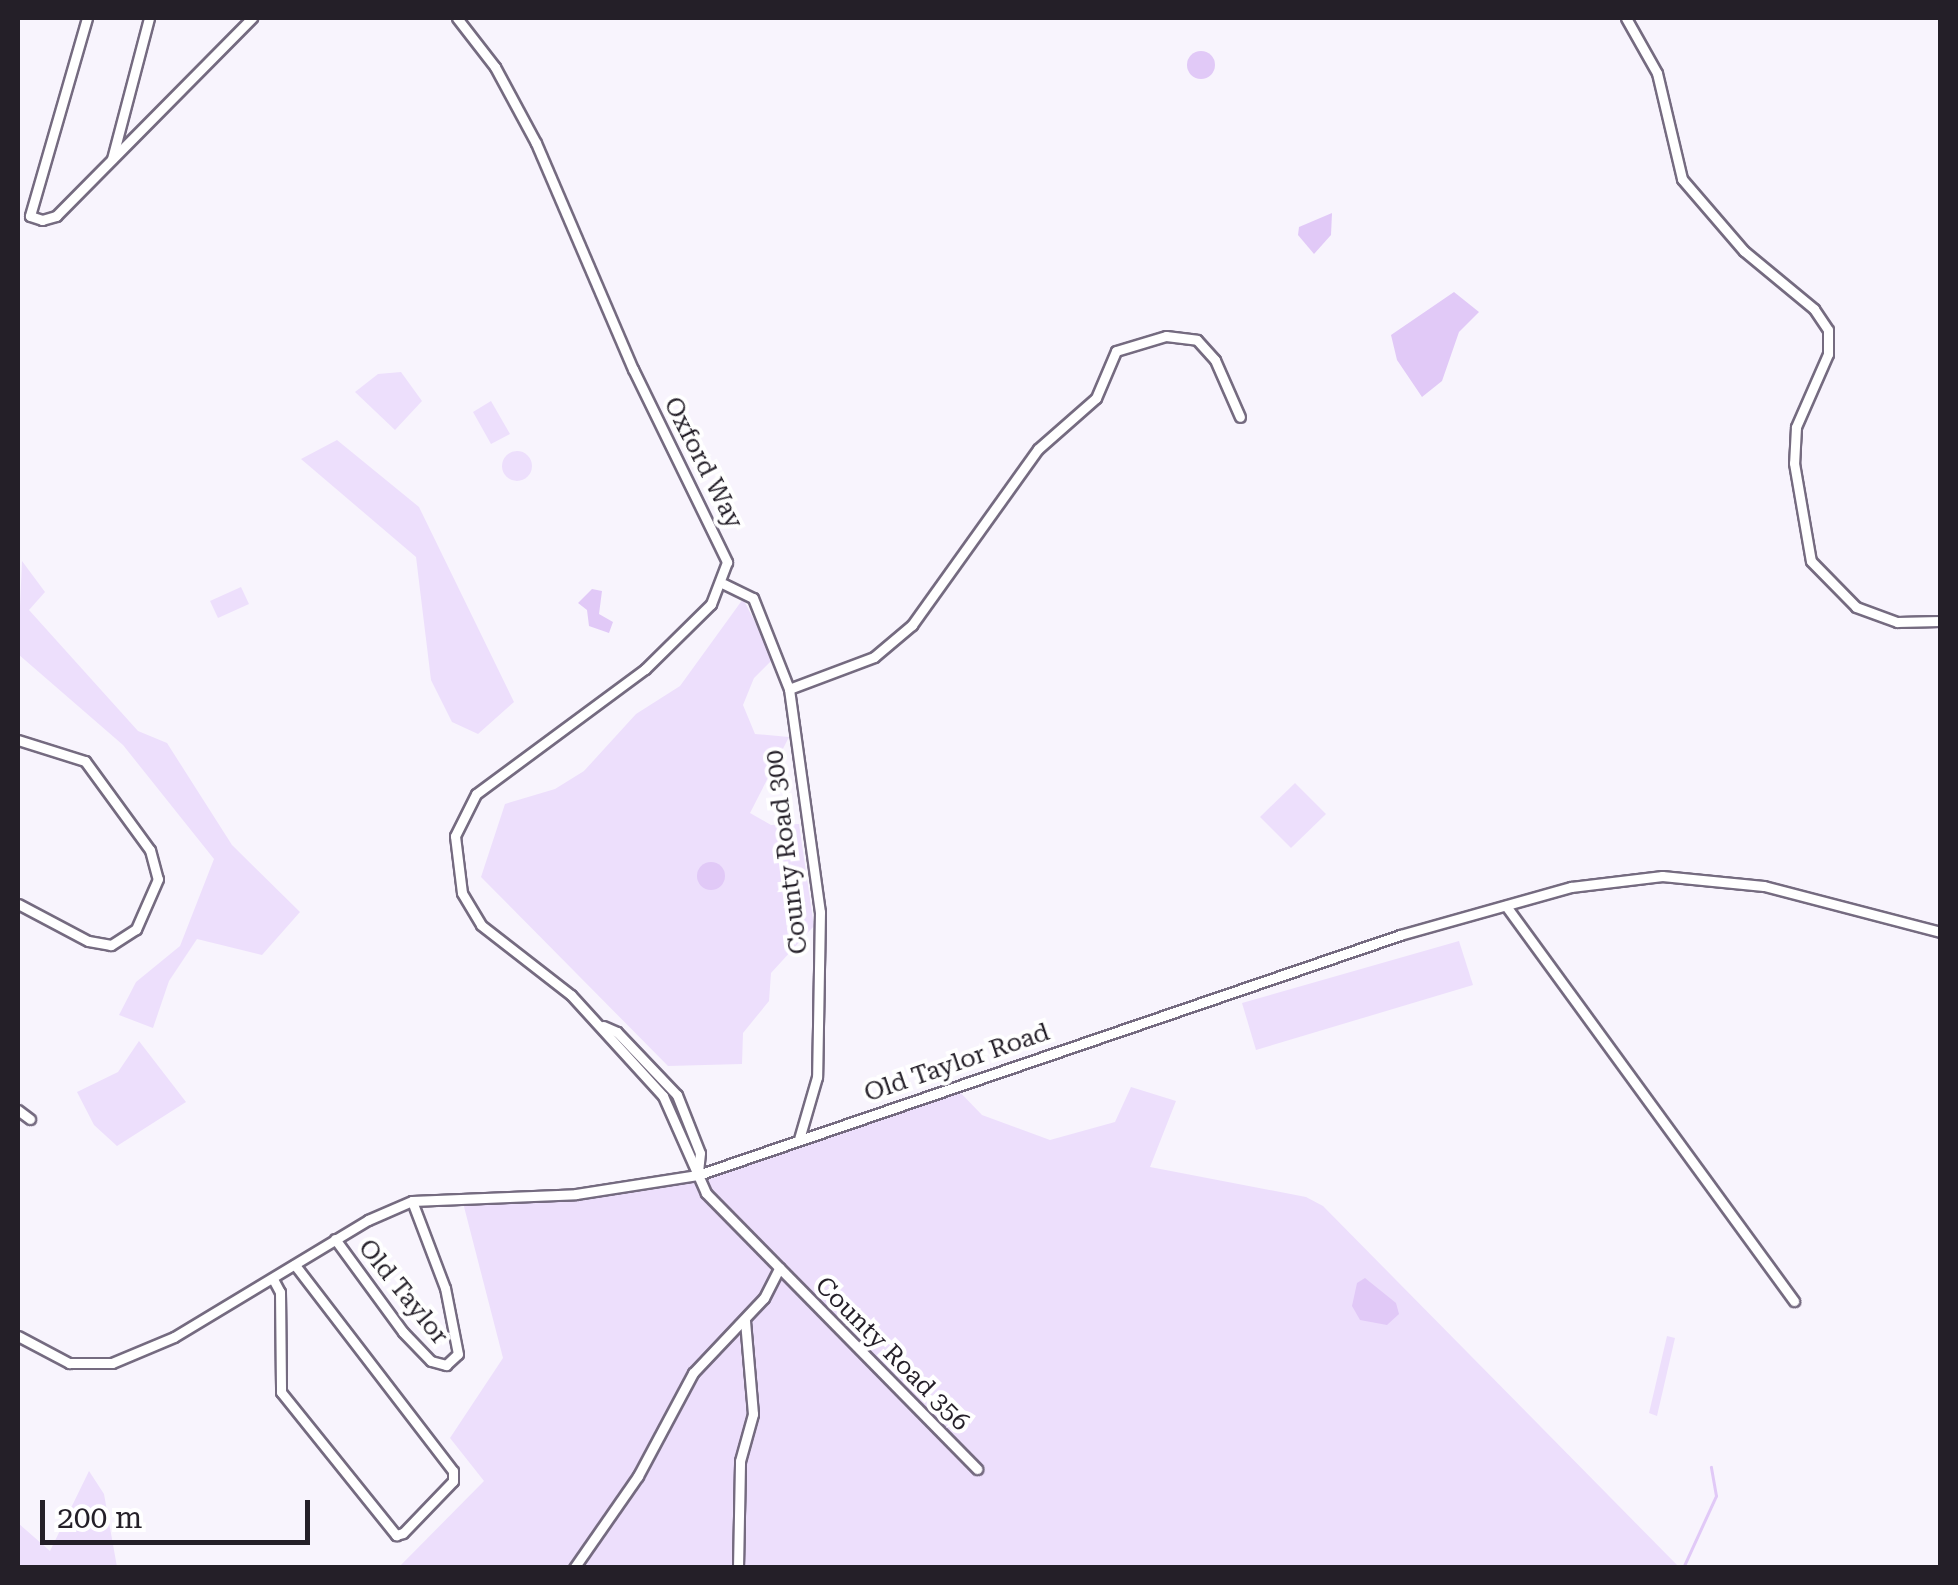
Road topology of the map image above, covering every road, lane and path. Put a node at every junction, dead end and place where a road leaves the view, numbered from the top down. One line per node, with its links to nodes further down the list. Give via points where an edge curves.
1 (87, 18): 6 (street, via 30,216 56,216)
2 (149, 18): 6 (street)
3 (252, 18): 6 (street)
4 (456, 18): 8 (street, Oxford Way, via 495,67 536,143 633,369 724,548)
5 (1626, 18): 9 (street, via 1657,73 1682,180 1744,251 1824,318 1828,354 1795,445 1796,497 1811,562 1856,608 1897,622)
6 (112, 159)
7 (1240, 417): 10 (street, via 1214,360 1197,340 1166,336 1116,352 1096,398 1038,449 912,625 881,653 837,676)
8 (724, 584): 10 (street, County Road 300, via 753,598); 18 (street, via 702,614 620,691 476,794 455,836 457,879 481,925 602,1026 670,1107)
9 (1940, 621)
10 (790, 689): 17 (street, County Road 300, via 820,912 817,1077)
11 (18, 740): 12 (street, via 85,762 150,850 158,880 136,930 111,944 88,941)
12 (18, 904)
13 (1506, 906): 14 (street, Old Taylor Road, via 1572,886 1662,876 1768,887); 17 (street, Old Taylor Road, via 1400,935); 24 (street)
14 (1940, 932)
15 (18, 1110): 16 (street)
16 (30, 1119)
17 (798, 1139): 18 (street, Old Taylor Road)
18 (698, 1175): 19 (street, Old Taylor Road, via 576,1194); 22 (street, County Road 356, via 706,1193)
19 (412, 1201): 20 (street, Old Taylor Road); 20 (street, Old Taylor, via 445,1288 458,1354 446,1365 430,1361 403,1332)
20 (335, 1240): 21 (street, Old Taylor Road)
21 (295, 1264): 23 (street, Old Taylor Road); 23 (street, via 453,1471 453,1481 403,1534 396,1535 281,1392 280,1292)
22 (779, 1268): 25 (street, County Road 356); 27 (street, County Road 356)
23 (273, 1278): 26 (street, Old Taylor Road, via 174,1337 112,1363 69,1363)
24 (1794, 1301)
25 (745, 1320): 28 (street, County Road 356, via 693,1373 638,1476); 29 (street, via 753,1414 740,1461)
26 (18, 1336)
27 (977, 1468)
28 (574, 1568)
29 (738, 1568)

